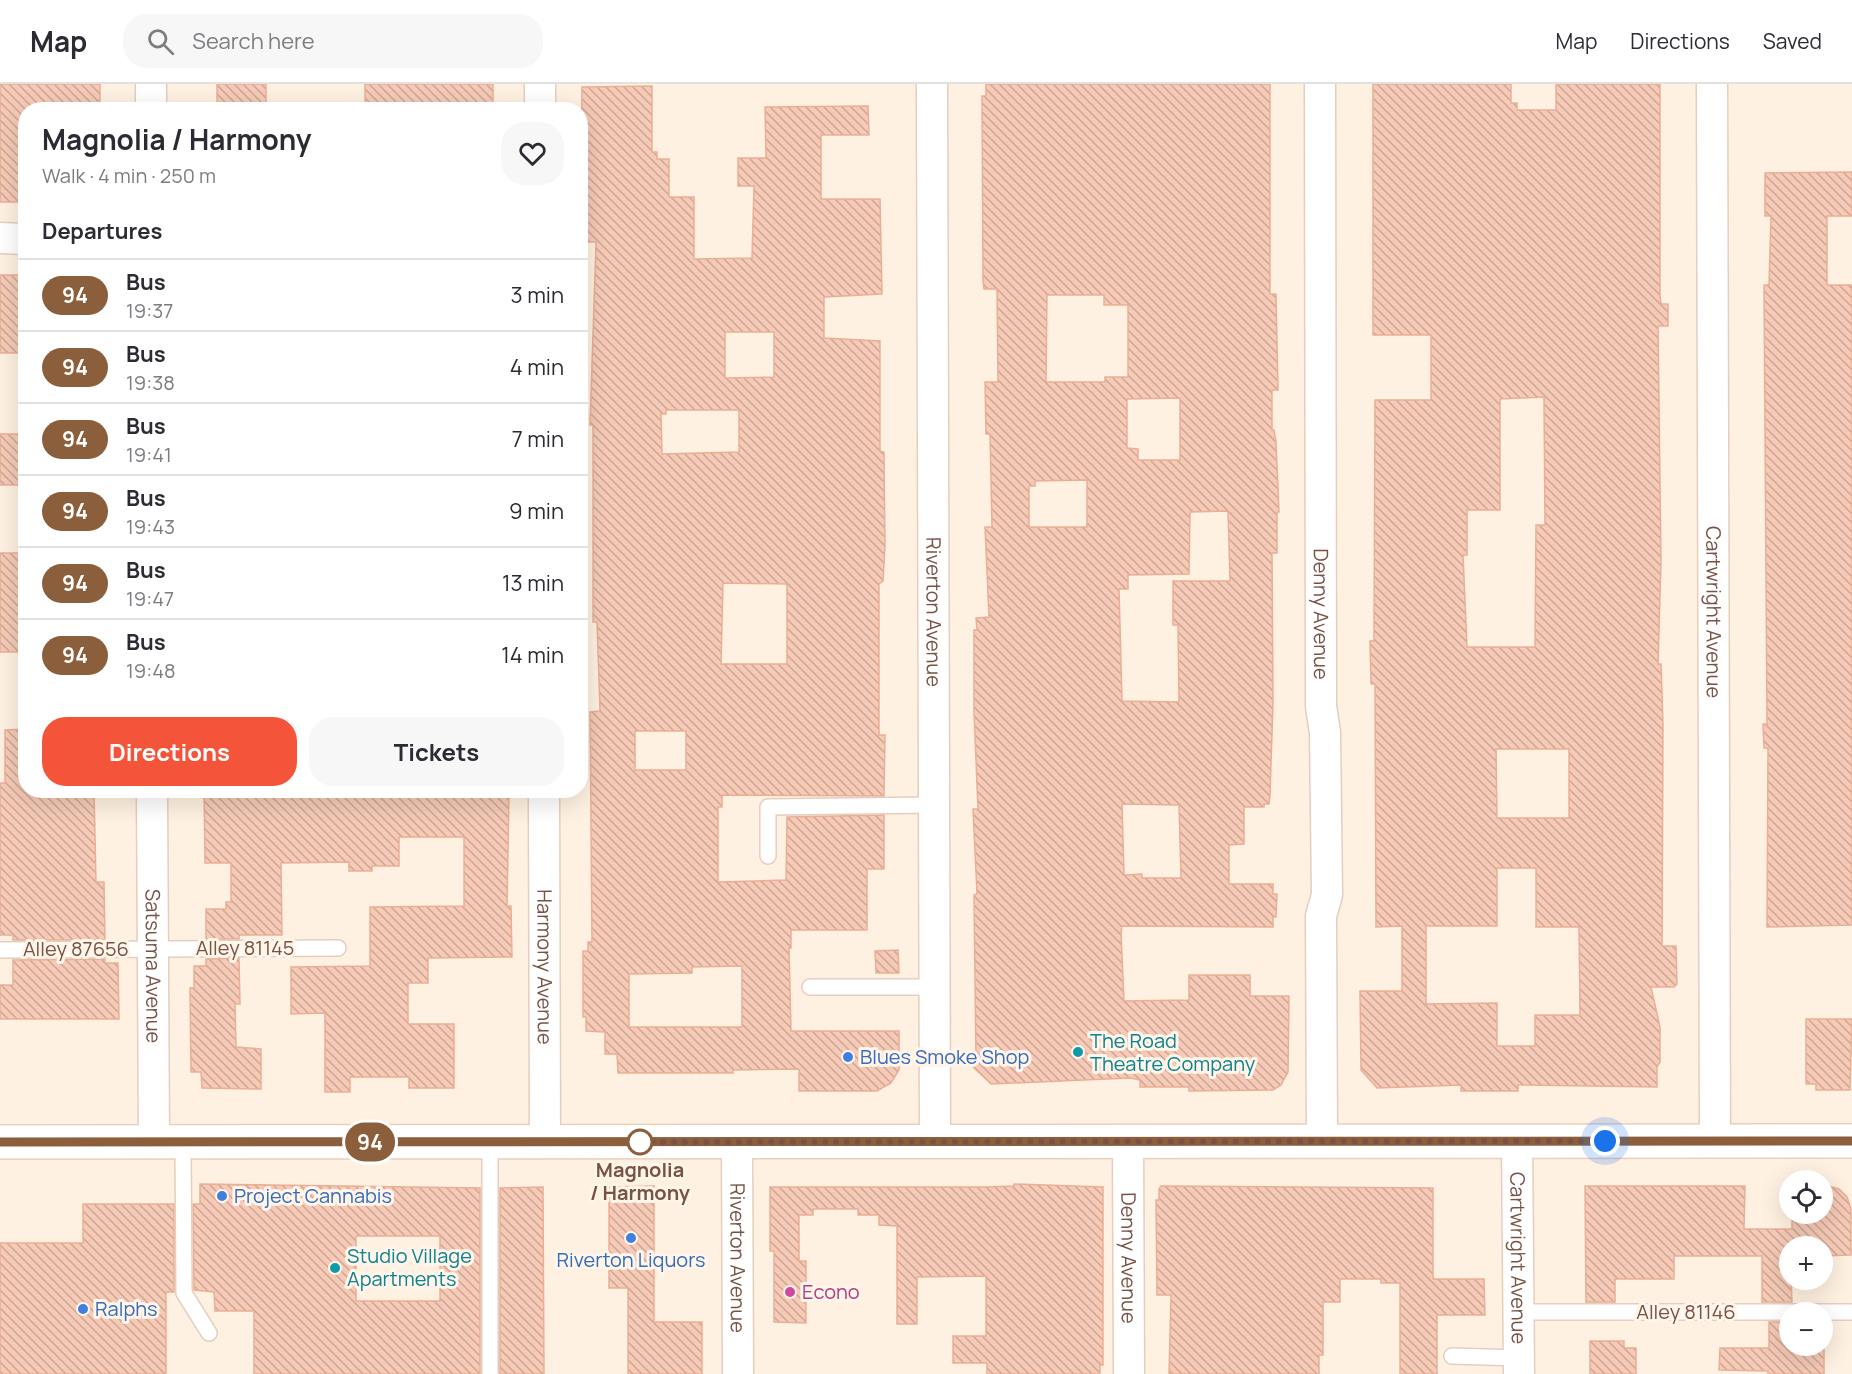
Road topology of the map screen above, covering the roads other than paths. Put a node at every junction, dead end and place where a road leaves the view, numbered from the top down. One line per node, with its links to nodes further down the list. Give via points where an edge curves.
1 (151, 84): 6 (street)
2 (540, 84): 7 (street)
3 (932, 84): 12 (street, Riverton Avenue)
4 (1320, 84): 21 (street, Denny Avenue, via 1320,706 1325,733 1327,895 1321,916)
5 (1712, 84): 22 (street, Cartwright Avenue)
6 (151, 102)
7 (540, 102)
8 (0, 238): 9 (street)
9 (18, 238)
10 (152, 798): 14 (street, Satsuma Avenue)
11 (544, 798): 27 (street, Harmony Avenue)
12 (934, 805): 13 (lane, via 768,807); 18 (street, Riverton Avenue)
13 (768, 856)
14 (152, 948): 15 (lane, Alley 81145); 16 (lane, Alley 87656); 25 (street, Satsuma Avenue)
15 (338, 948)
16 (0, 950)
17 (810, 987): 18 (lane)
18 (935, 987): 19 (street, Riverton Avenue)
19 (935, 1141): 20 (main road); 28 (main road)
20 (1128, 1141): 21 (main road); 37 (street, Denny Avenue)
21 (1322, 1141): 29 (main road)
22 (1715, 1141): 23 (main road); 29 (main road)
23 (1852, 1141)
24 (0, 1142): 25 (main road)
25 (168, 1142): 26 (main road); 32 (lane, via 184,1293)
26 (490, 1142): 27 (main road); 35 (lane)
27 (545, 1142): 28 (main road)
28 (737, 1142): 36 (street, Riverton Avenue)
29 (1517, 1142): 30 (street, Cartwright Avenue)
30 (1519, 1312): 31 (lane, Alley 81146); 34 (street, Cartwright Avenue)
31 (1852, 1312)
32 (209, 1333)
33 (1452, 1356): 34 (lane)
34 (1519, 1366)
35 (490, 1374)
36 (738, 1374)
37 (1129, 1374)

